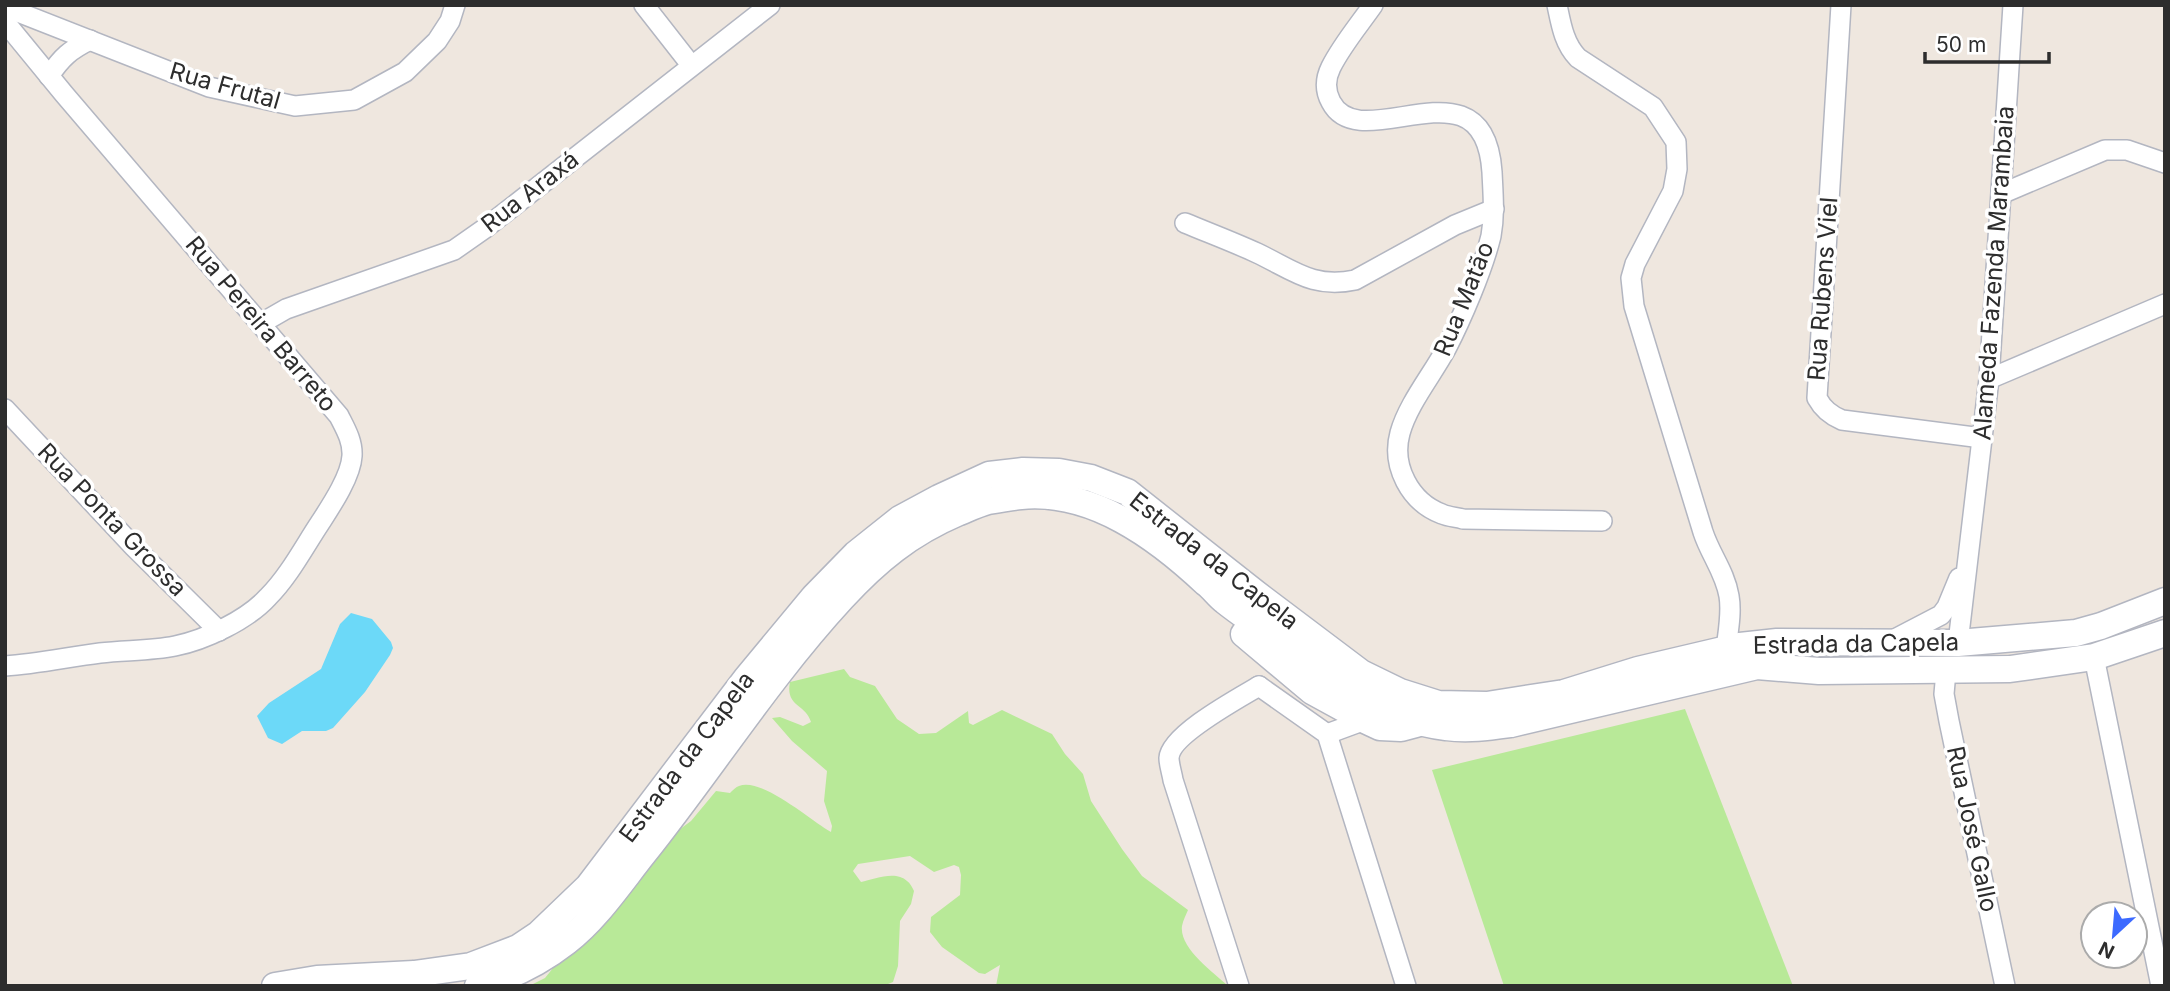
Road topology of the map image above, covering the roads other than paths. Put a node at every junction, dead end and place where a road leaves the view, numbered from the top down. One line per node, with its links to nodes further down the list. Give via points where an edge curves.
1 (455, 5): 10 (street, Rua Frutal, via 437,41 405,72 354,100 295,106 209,86)
2 (644, 5): 11 (street)
3 (770, 5): 11 (street, Rua Araxá)
4 (1373, 5): 15 (street, Rua Matão, via 1331,68 1326,82 1334,109 1366,121 1444,112 1465,118 1483,133 1491,157)
5 (1557, 5): 30 (street, via 1572,52 1653,107 1675,142 1677,169 1672,191 1635,264 1632,288 1707,545 1722,571 1729,597)
6 (1841, 5): 21 (street, Rua Rubens Viel, via 1817,398 1823,408 1842,420)
7 (2013, 5): 14 (street, Alameda Fazenda Marambaia)
8 (5, 7): 10 (street, Rua Frutal)
9 (5, 22): 12 (street, Rua Pereira Barreto)
10 (90, 40): 12 (street, via 61,58)
11 (691, 65): 18 (street, Rua Araxá, via 454,250 286,309)
12 (49, 76): 18 (street, Rua Pereira Barreto)
13 (2165, 163): 14 (street, via 2127,150 2105,150)
14 (2001, 194): 19 (street, Alameda Fazenda Marambaia)
15 (1494, 209): 16 (street, via 1355,280 1337,284 1307,279); 22 (street, Rua Matão, via 1477,278 1447,348 1400,432 1401,473 1410,491 1443,515)
16 (1185, 223)
17 (2165, 304): 19 (street)
18 (260, 324): 26 (street, Rua Pereira Barreto, via 339,416 350,438 352,457 330,508 268,598)
19 (1989, 379): 21 (street, Alameda Fazenda Marambaia)
20 (5, 409): 26 (street, Rua Ponta Grossa)
21 (1982, 438): 23 (street, Alameda Fazenda Marambaia)
22 (1602, 521)
23 (1970, 540): 28 (street, Alameda Fazenda Marambaia, via 1948,607 1933,620); 29 (street, Alameda Fazenda Marambaia)
24 (1233, 594): 30 (main road, Estrada da Capela, via 1362,673 1399,692 1438,704 1487,705 1564,693); 31 (main road, via 1212,603); 37 (main road, Estrada da Capela, via 1312,666 1390,712); 39 (main road, Estrada da Capela, via 1126,492 1059,472 989,475 900,519 839,571 746,679 588,887 539,934 518,948 471,966); 40 (main road, Estrada da Capela, via 1132,525 1086,504 1023,495 983,502 937,522 901,543 859,579 814,628 598,911 543,959)
25 (2165, 601): 29 (main road, Estrada da Capela, via 2076,633)
26 (219, 631): 33 (street, Rua Pereira Barreto, via 175,646)
27 (2165, 633): 32 (main road, Estrada da Capela)
28 (1888, 642): 29 (main road, Estrada da Capela); 30 (main road, Estrada da Capela, via 1777,642)
29 (1958, 643)
30 (1726, 649)
31 (1263, 650): 35 (street); 36 (main road, via 1312,691)
32 (2094, 657): 34 (main road, Estrada da Capela, via 2010,669); 44 (street)
33 (5, 666)
34 (1946, 671): 37 (main road, Estrada da Capela, via 1757,666 1500,726 1478,729); 43 (street, Rua José Gallo, via 1949,721)
35 (1259, 686): 38 (street); 41 (street, via 1186,732 1169,757)
36 (1365, 720): 37 (main road, via 1380,727 1401,728); 38 (street)
37 (1422, 722)
38 (1327, 734): 42 (street)
39 (275, 986)
40 (478, 986)
41 (1239, 986)
42 (1406, 986)
43 (2005, 986)
44 (2161, 986)

